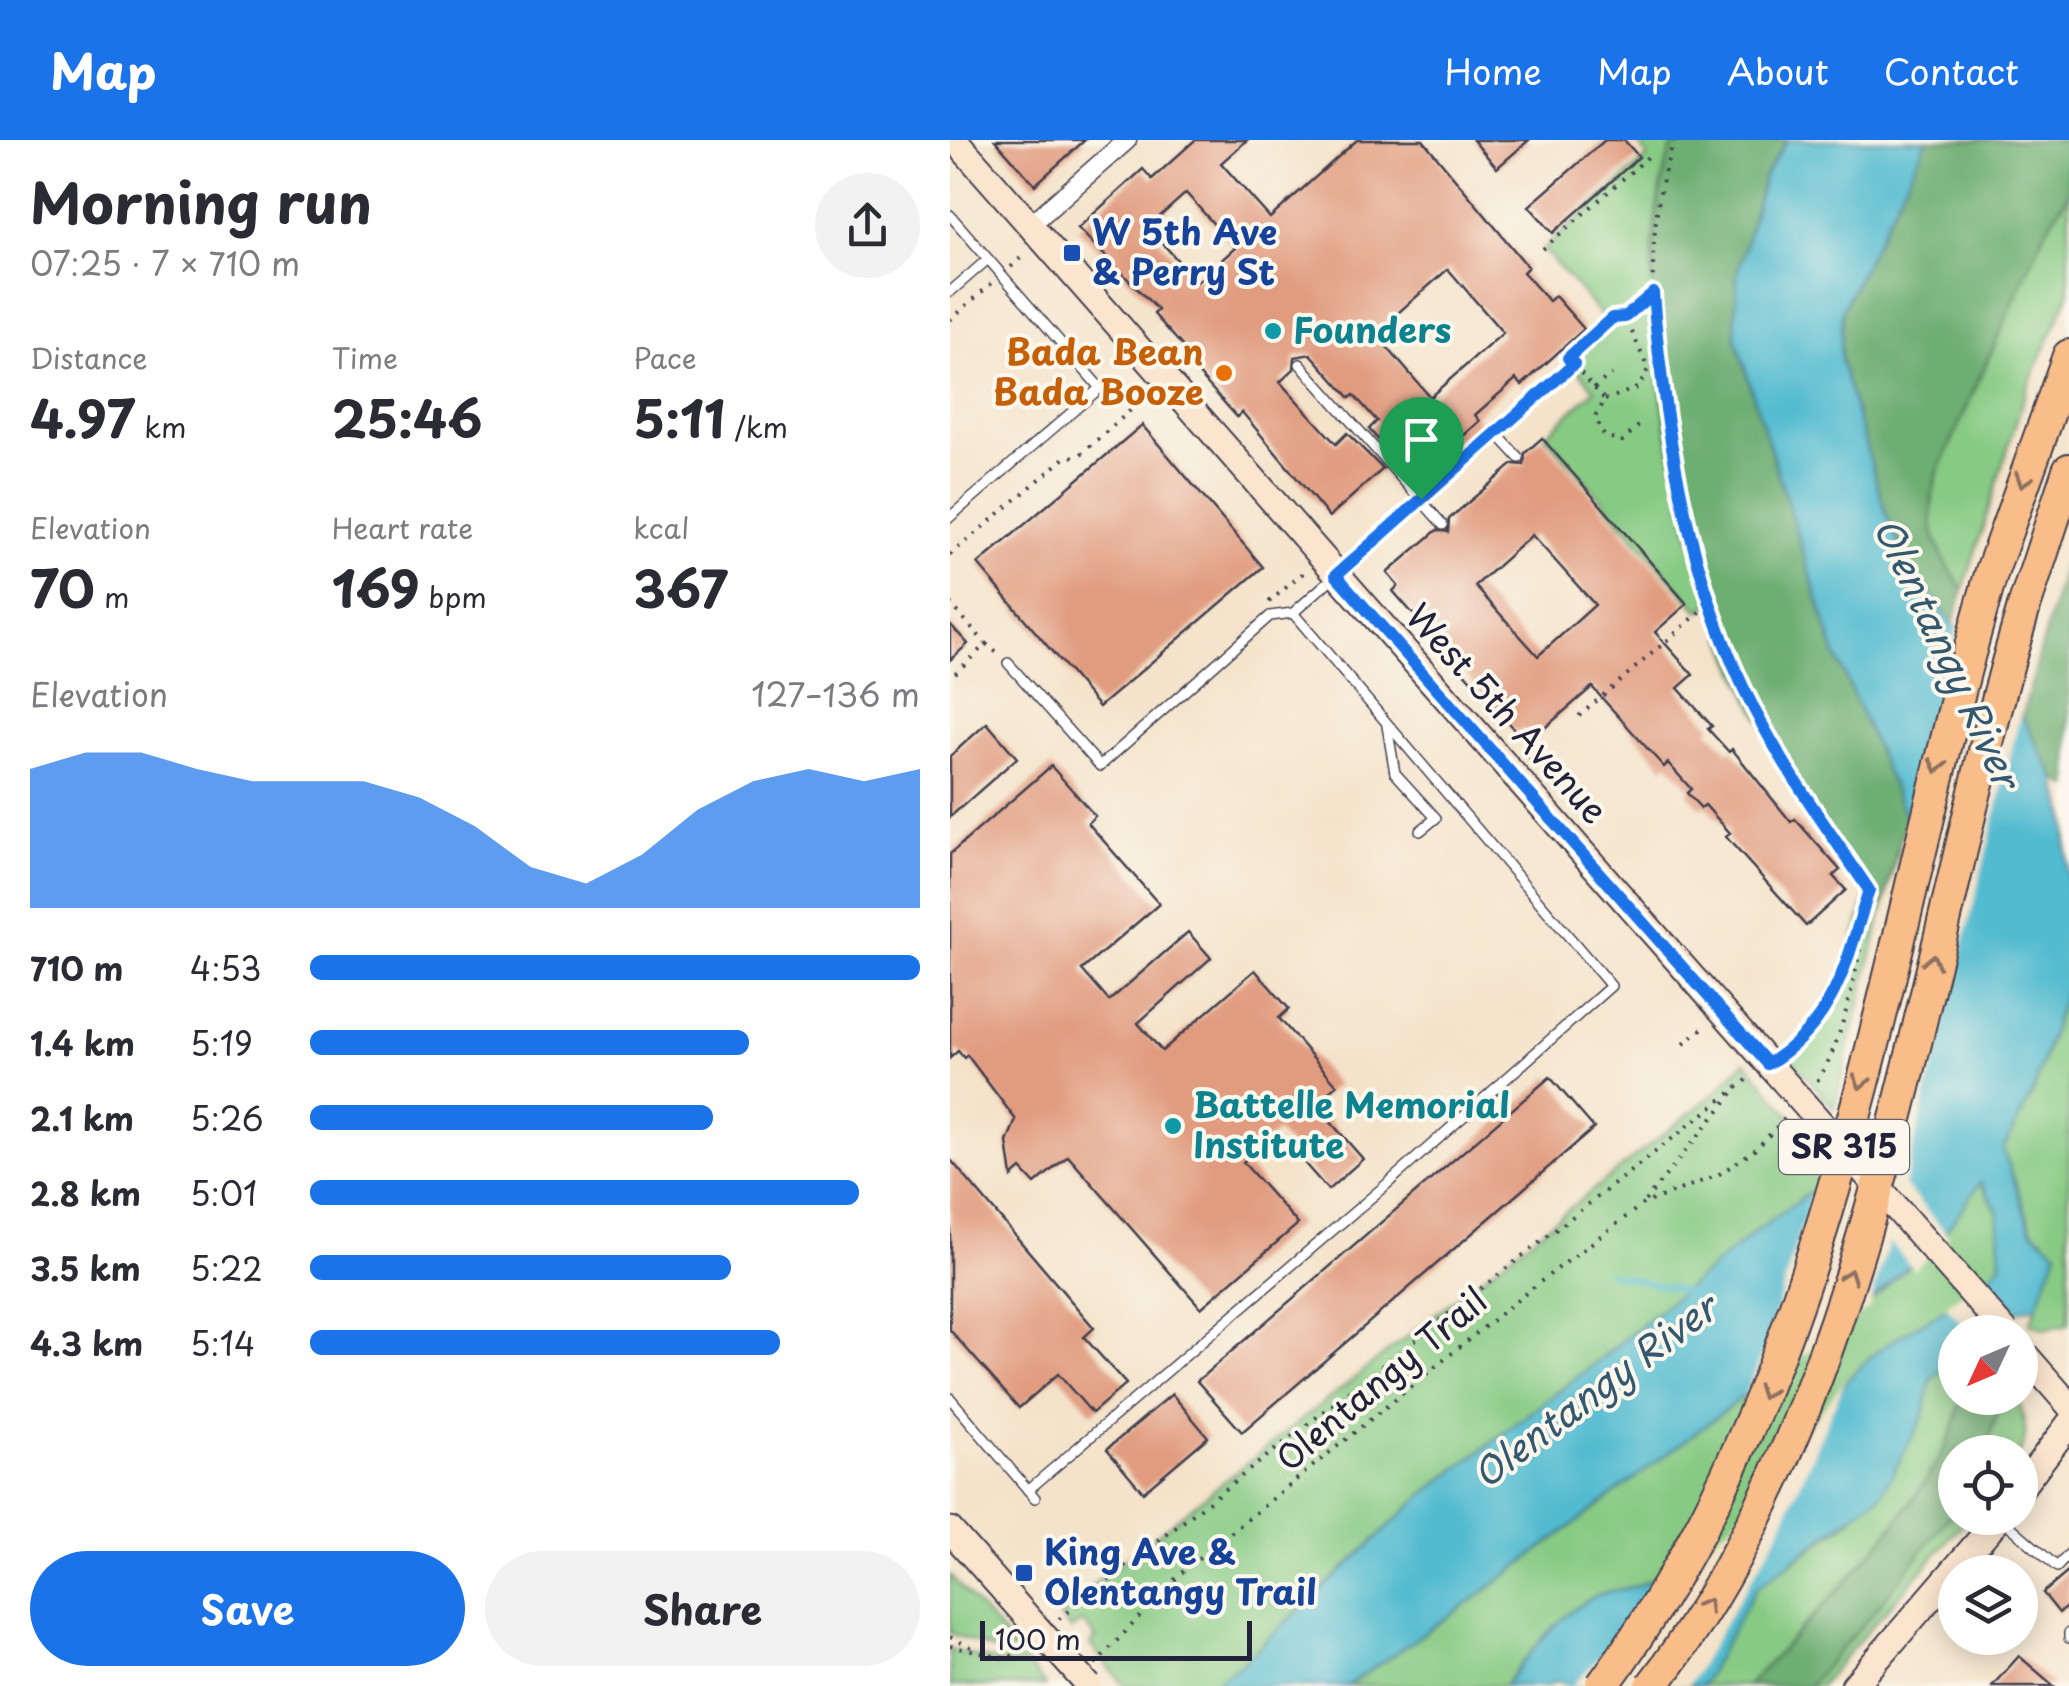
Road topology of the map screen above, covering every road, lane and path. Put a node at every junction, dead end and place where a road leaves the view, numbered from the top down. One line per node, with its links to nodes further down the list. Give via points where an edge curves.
1 (955, 140): 6 (main road, West 5th Avenue)
2 (1127, 140): 6 (street)
3 (1675, 140): 12 (path, via 1657,220)
4 (1649, 156): 7 (path)
5 (950, 215): 9 (lane)
6 (1029, 226): 31 (main road, West 5th Avenue)
7 (1543, 250)
8 (1026, 254): 10 (path)
9 (988, 259): 10 (lane); 11 (lane)
10 (1002, 275): 14 (path); 27 (lane, via 1100,388)
11 (950, 292)
12 (1653, 293): 13 (path); 32 (path, via 1684,514)
13 (1625, 317): 17 (path, via 1612,318 1568,358); 21 (path, via 1648,368 1639,387)
14 (950, 320)
15 (2069, 356): 67 (highway, SR 315, one-way to 67, bridge, via 1992,571 1950,715 1818,1243 1755,1422 1696,1542)
16 (1300, 364): 26 (lane)
17 (1574, 364): 19 (path); 23 (lane)
18 (1611, 374): 19 (path)
19 (1594, 388): 21 (path)
20 (1150, 393): 29 (path)
21 (1604, 400): 22 (path, via 1595,417 1610,440 1628,439)
22 (1641, 424)
23 (1496, 432): 24 (lane); 26 (lane)
24 (1519, 458)
25 (2069, 470): 68 (highway, SR 315, one-way to 25, bridge, via 1731,1562 1792,1438 1857,1255 1989,725)
26 (1421, 499): 28 (lane); 31 (lane)
27 (950, 517)
28 (1443, 525)
29 (950, 555)
30 (1303, 566): 35 (path, via 1263,608)
31 (1336, 575): 34 (lane); 47 (main road, West 5th Avenue)
32 (1713, 601): 38 (path); 43 (path, via 1753,707)
33 (950, 604): 37 (path, via 986,644)
34 (1292, 613): 35 (lane); 39 (lane)
35 (1270, 616): 36 (lane, via 1100,766)
36 (1008, 662)
37 (950, 678)
38 (1580, 716)
39 (1386, 723): 42 (lane, via 1395,773 1436,818); 53 (lane, via 1612,986 1032,1494)
40 (1540, 750): 41 (path)
41 (1529, 760)
42 (1420, 831)
43 (1869, 890): 44 (path); 47 (path, via 1838,987 1815,1028)
44 (1848, 994)
45 (1704, 1027): 46 (path)
46 (1684, 1044)
47 (1775, 1071): 48 (path); 51 (main road, West 5th Avenue, bridge)
48 (1740, 1085): 50 (path); 62 (path)
49 (1718, 1175): 50 (path, Olentangy Trail)
50 (1643, 1204): 65 (path, Olentangy Trail, via 1180,1574)
51 (1991, 1315)
52 (2038, 1369): 54 (main road)
53 (950, 1398)
54 (2069, 1405)
55 (2069, 1424): 56 (main road)
56 (2038, 1465)
57 (950, 1530): 62 (main road)
58 (1985, 1535): 69 (main road)
59 (2020, 1535): 60 (lane, via 2057,1567)
60 (2069, 1554)
61 (950, 1637): 64 (path)
62 (1048, 1639): 64 (path, via 1008,1658); 66 (main road, bridge)
63 (950, 1646): 64 (path)
64 (977, 1650)
65 (1102, 1657)
66 (1089, 1686)
67 (1602, 1686)
68 (1652, 1686)
69 (1854, 1686)

